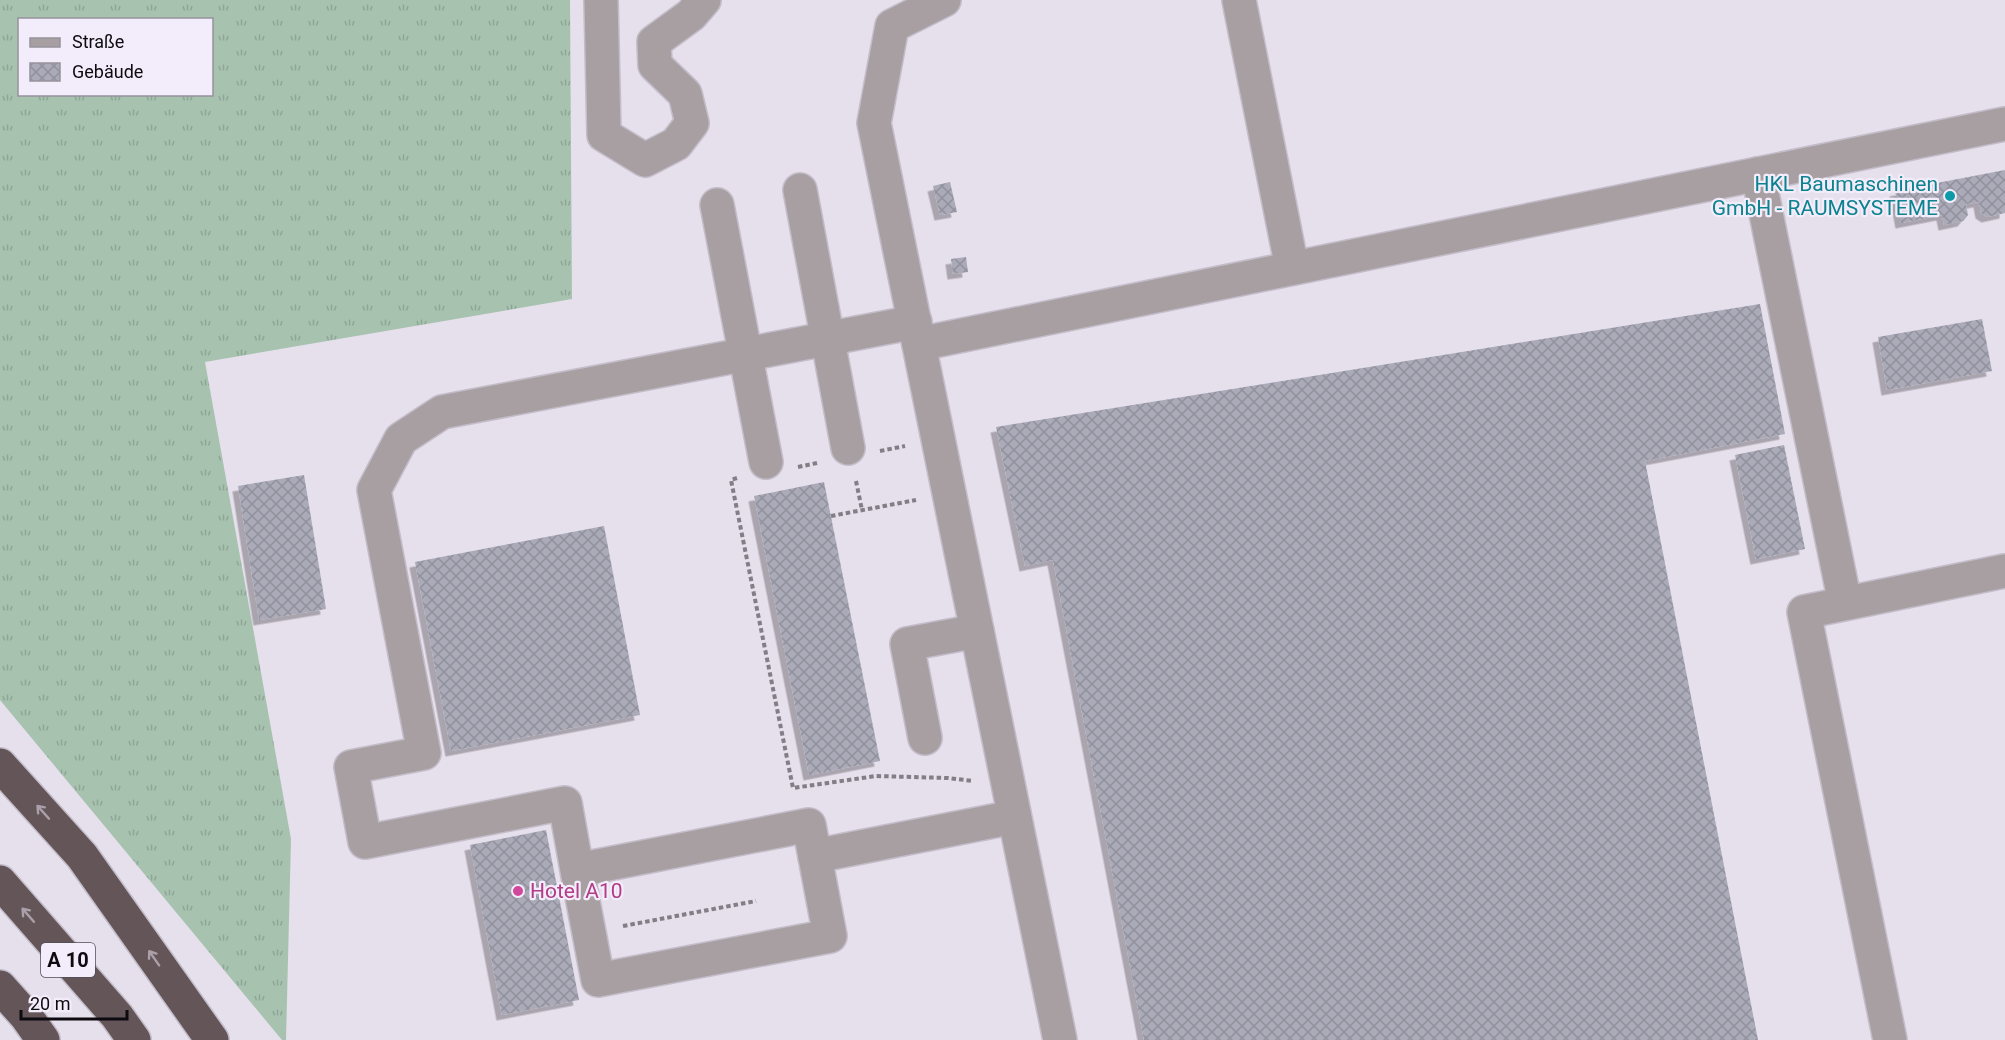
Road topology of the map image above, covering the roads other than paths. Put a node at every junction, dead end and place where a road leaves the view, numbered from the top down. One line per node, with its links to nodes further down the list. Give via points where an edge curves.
1 (601, 0): 2 (lane, via 604,135 645,160 676,144 692,123 685,94 655,65 654,42 691,15)
2 (704, 0)
3 (944, 0): 10 (lane, via 892,26 874,123)
4 (1239, 0): 9 (lane)
5 (2005, 124): 6 (lane)
6 (1758, 174): 9 (lane); 16 (lane)
7 (800, 190): 11 (lane)
8 (717, 205): 12 (lane)
9 (1292, 268): 10 (lane)
10 (917, 333): 11 (lane); 17 (lane)
11 (828, 338): 12 (lane); 13 (lane)
12 (745, 354): 14 (lane); 22 (lane, via 442,412 400,439 374,490 424,753 351,767 365,842 565,803)
13 (861, 450)
14 (768, 469)
15 (2005, 571): 16 (lane)
16 (1845, 603): 29 (lane, via 1804,612)
17 (977, 631): 18 (lane, via 907,645); 20 (lane)
18 (925, 738)
19 (0, 765): 27 (highway, one-way to 19, via 82,856)
20 (1014, 817): 21 (lane); 28 (lane)
21 (815, 856): 22 (lane, via 809,825); 22 (lane, via 830,936 598,980)
22 (577, 870)
23 (0, 882): 26 (highway, A 10, one-way to 23)
24 (0, 987): 25 (highway)
25 (43, 1040)
26 (134, 1040)
27 (212, 1040)
28 (1059, 1040)
29 (1890, 1040)

